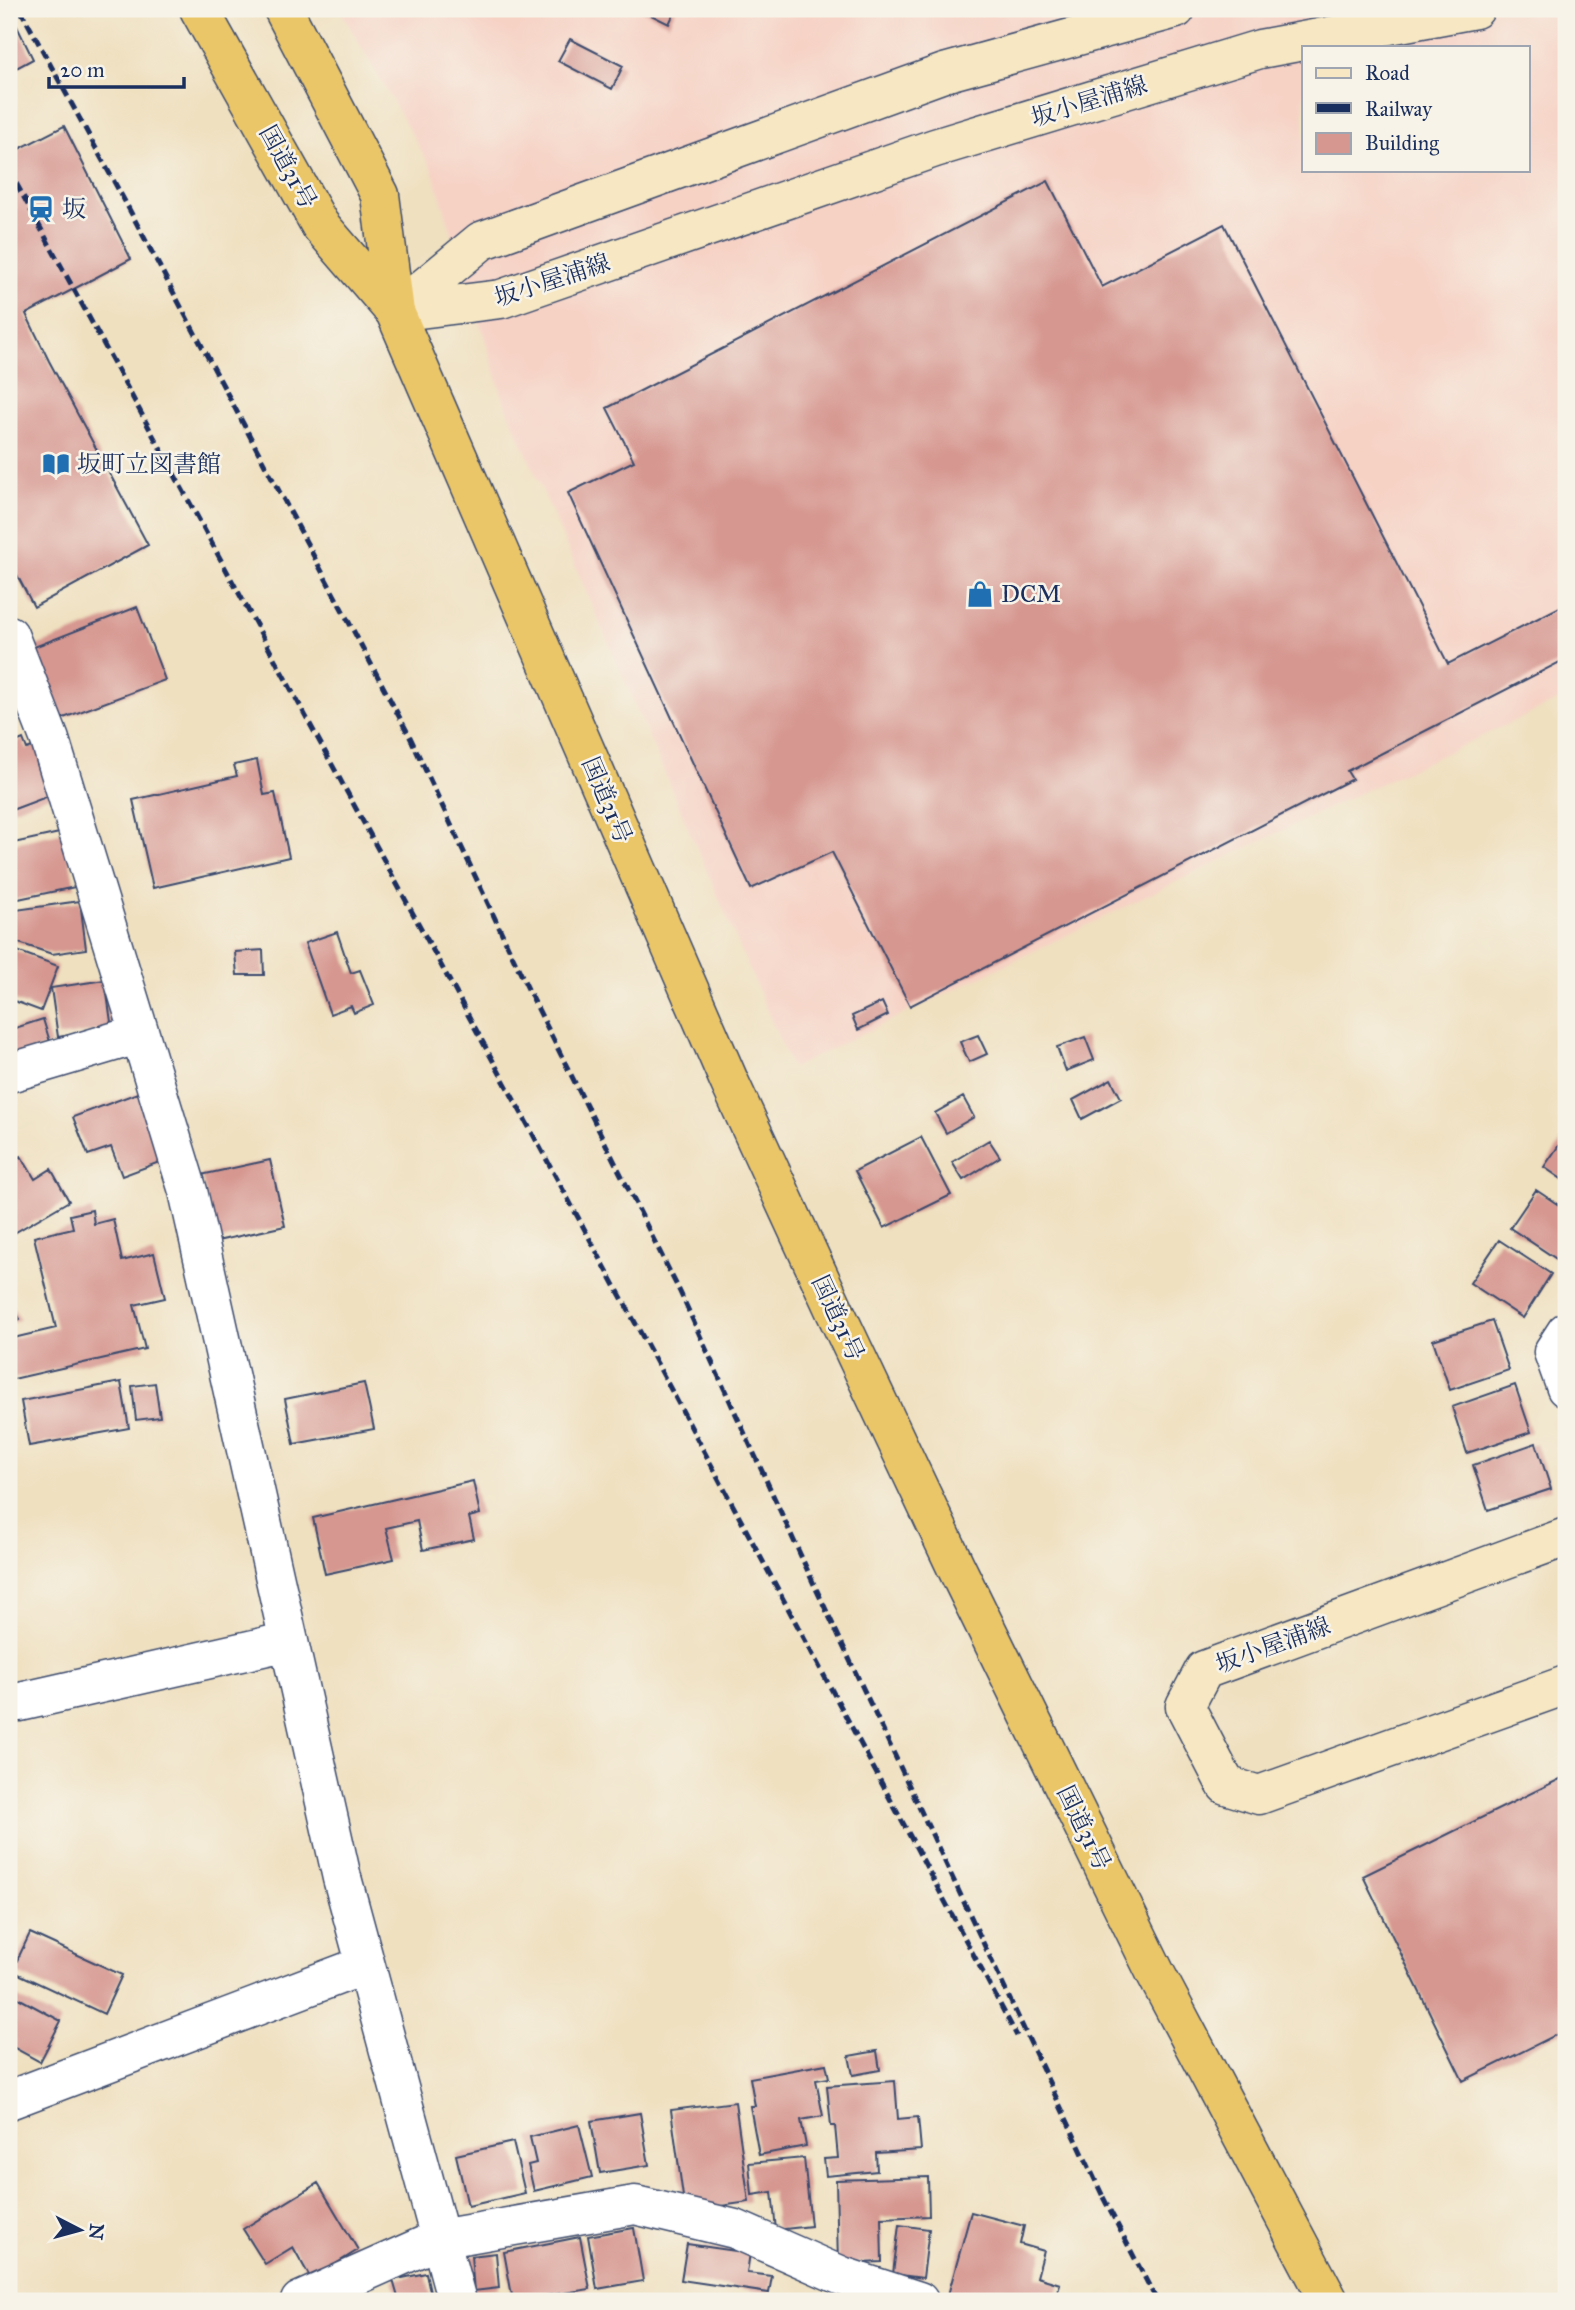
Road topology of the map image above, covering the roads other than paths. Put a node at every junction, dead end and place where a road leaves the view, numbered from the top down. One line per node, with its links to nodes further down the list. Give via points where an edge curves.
1 (199, 9): 5 (highway, 国道31号, via 320,225)
2 (283, 9): 5 (highway, 国道31号, via 380,195)
3 (1176, 9): 5 (main road, via 944,74 481,241)
4 (1475, 9): 5 (main road, 坂小屋浦線, via 1260,49 935,148 501,299)
5 (395, 312): 21 (highway, 国道31号, via 729,1081 835,1311 1156,1974)
6 (9, 635): 7 (street, via 50,740)
7 (140, 1034): 8 (street); 12 (street, via 188,1191)
8 (9, 1073)
9 (1566, 1332): 10 (street, via 1553,1352)
10 (1566, 1388)
11 (1566, 1537): 13 (main road, 坂小屋浦線, via 1204,1671 1185,1706 1226,1785 1259,1796)
12 (289, 1641): 14 (street); 15 (street)
13 (1566, 1685)
14 (20, 1702)
15 (365, 1965): 16 (street); 17 (street)
16 (9, 2100)
17 (439, 2239): 18 (street); 19 (street); 20 (street, via 635,2205 735,2230 842,2276)
18 (300, 2301)
19 (457, 2301)
20 (919, 2301)
21 (1329, 2301)

